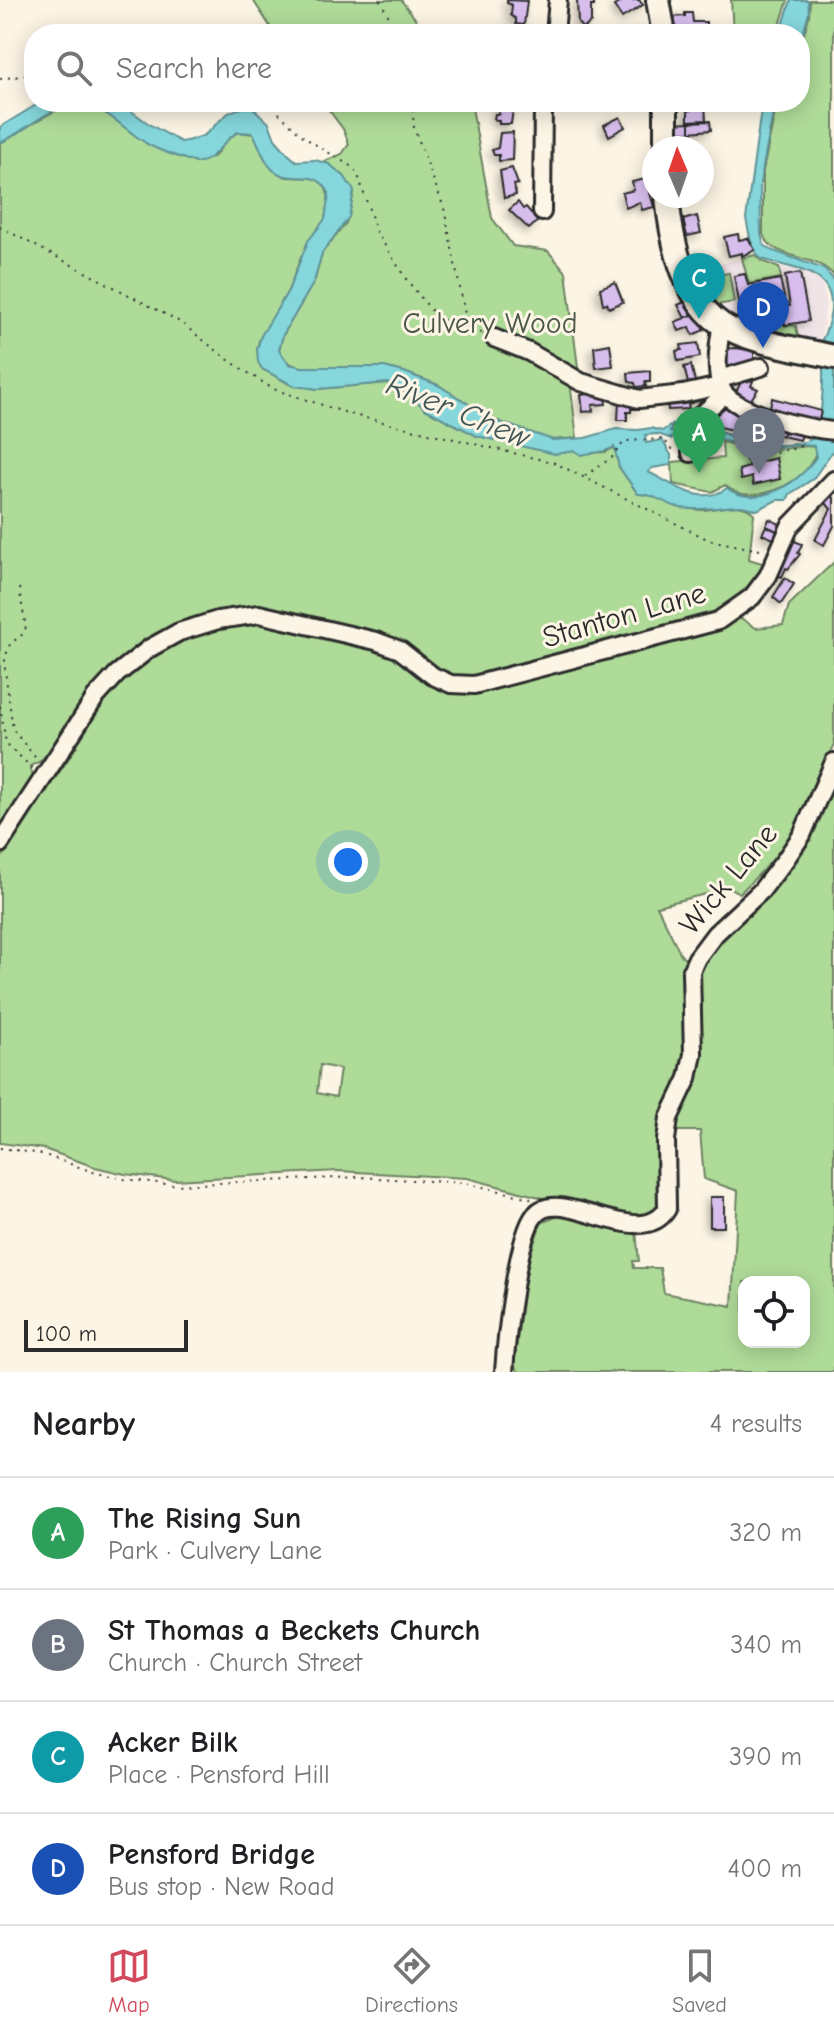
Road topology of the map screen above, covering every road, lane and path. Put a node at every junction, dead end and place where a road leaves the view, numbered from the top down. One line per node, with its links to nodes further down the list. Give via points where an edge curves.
1 (380, 0): 4 (path)
2 (558, 0): 5 (street)
3 (658, 0): 6 (highway)
4 (393, 24)
5 (556, 24)
6 (662, 24)
7 (24, 75): 8 (path)
8 (0, 79)
9 (278, 112): 18 (path, via 305,138 352,167 376,231 406,279 431,310 452,327)
10 (413, 112): 18 (path, via 444,208)
11 (542, 112): 15 (street)
12 (666, 112): 13 (highway)
13 (666, 136)
14 (669, 208): 17 (highway, via 681,266 704,307)
15 (542, 212)
16 (0, 227): 27 (path, via 180,322 273,389 353,415 555,463)
17 (722, 325): 20 (highway); 22 (street)
18 (468, 330): 19 (path)
19 (494, 338): 22 (street, via 581,382 639,399)
20 (824, 355)
21 (761, 367): 22 (street)
22 (722, 387): 24 (street); 25 (street, via 691,424)
23 (834, 431): 24 (street)
24 (807, 435): 26 (path, via 802,445)
25 (691, 453): 27 (path, via 678,453 663,439 627,441)
26 (745, 461)
27 (584, 477): 29 (path, via 709,540)
28 (834, 480): 33 (street, Stanton Lane, via 790,526 768,576 752,597 718,621 474,685 433,676 400,650 376,641 259,614 229,617 179,632 117,674)
29 (757, 549)
30 (19, 588): 33 (path, via 26,627 5,658 13,730)
31 (0, 706): 33 (path, via 6,743)
32 (834, 762): 36 (street, Wick Lane, via 802,835 785,860 715,934 691,971 693,1054 669,1118 667,1209 662,1217 654,1222 617,1222 560,1207)
33 (45, 775): 34 (street, Stanton Lane)
34 (0, 844)
35 (0, 1148): 36 (path, via 152,1183 338,1176 444,1181 535,1200)
36 (542, 1209): 37 (street, via 534,1215 520,1256)
37 (504, 1372)

